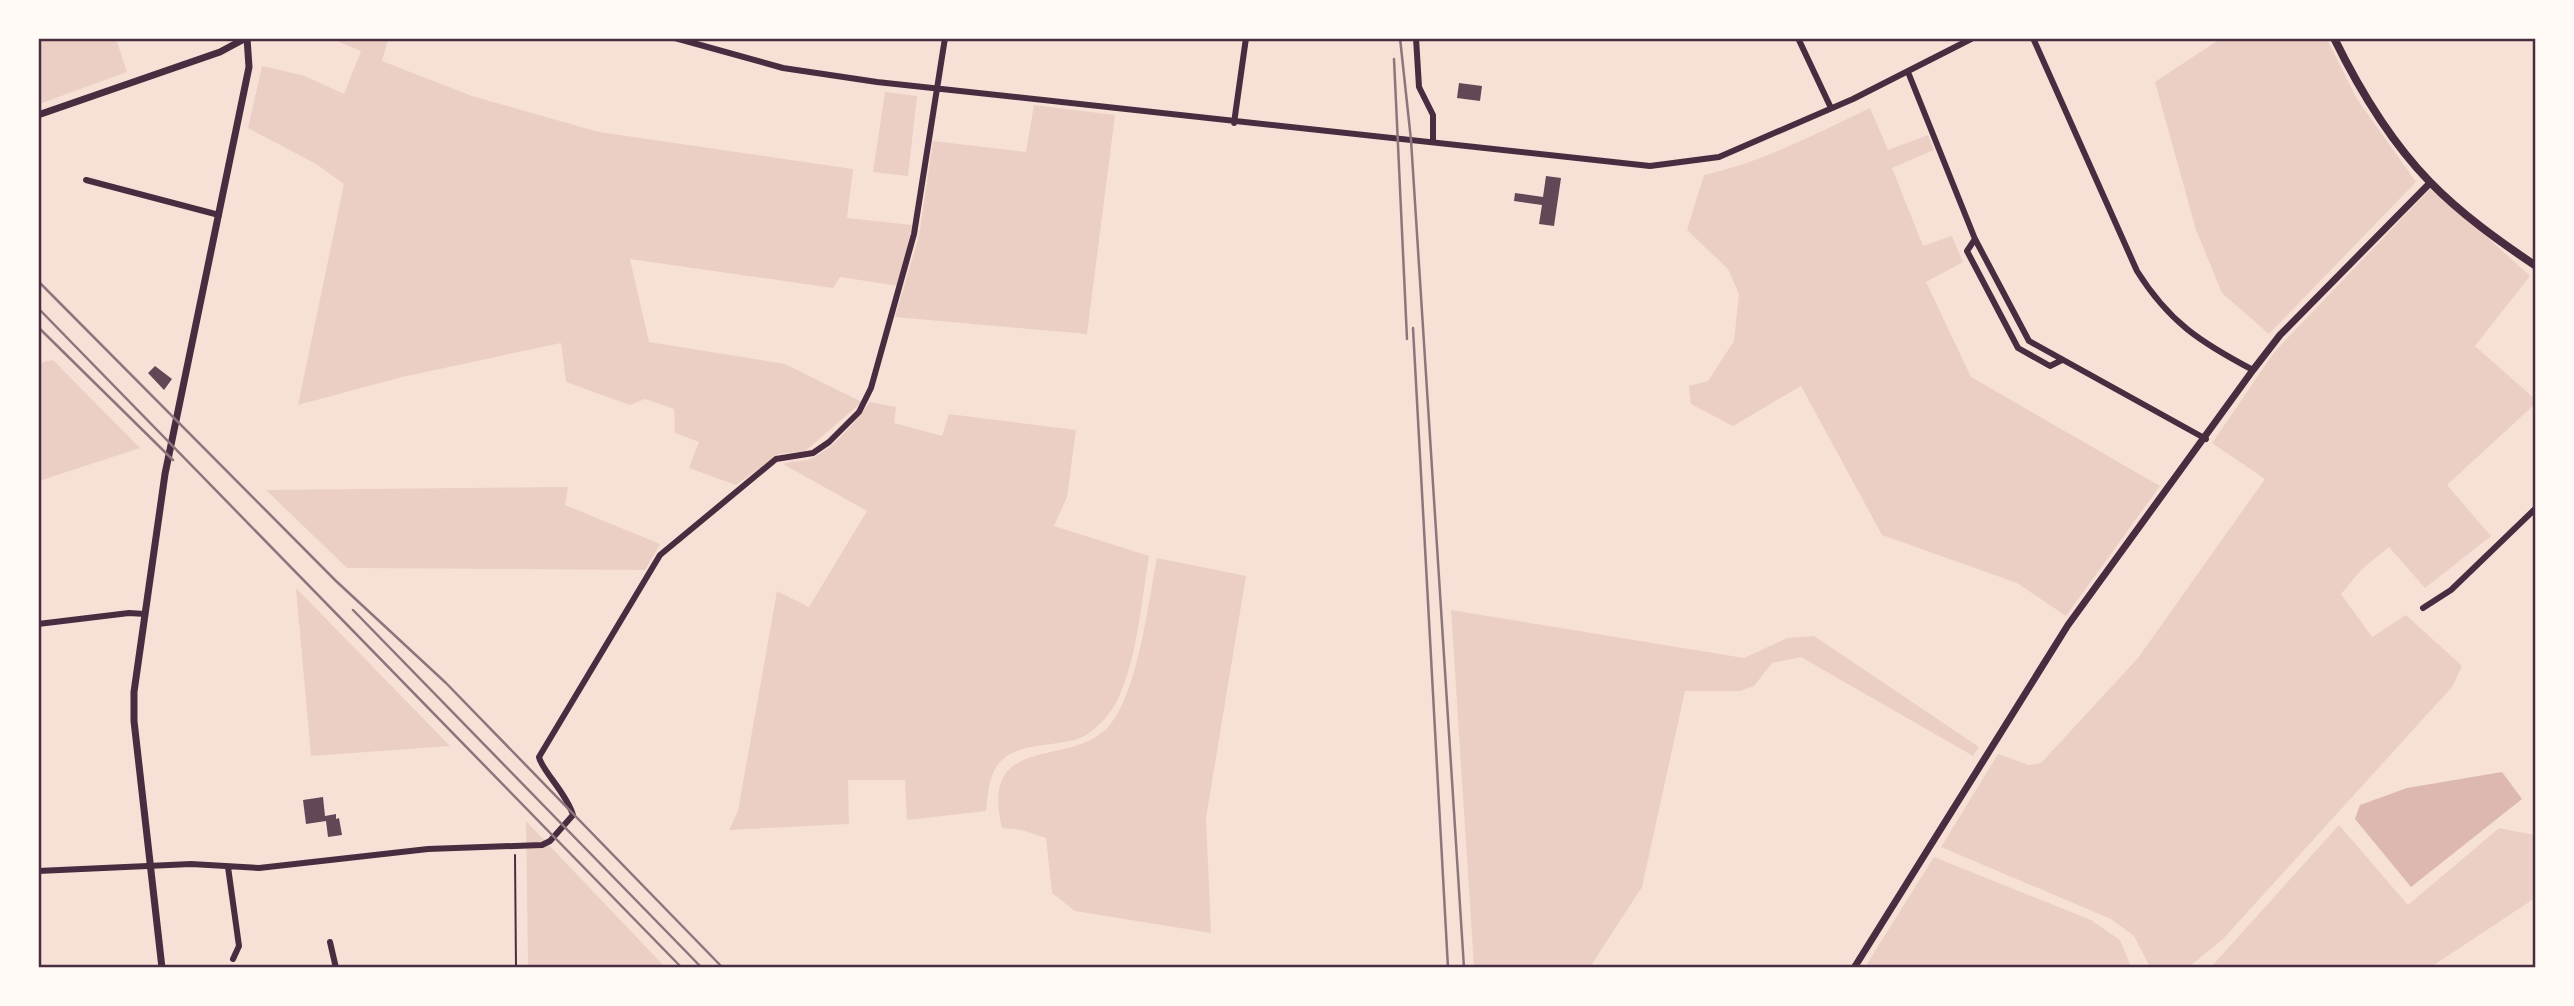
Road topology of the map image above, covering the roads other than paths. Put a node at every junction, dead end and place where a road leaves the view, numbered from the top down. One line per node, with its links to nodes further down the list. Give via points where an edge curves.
1 (246, 38): 13 (street, via 220,52); 18 (street, via 249,66)
2 (675, 38): 11 (street, via 783,68)
3 (945, 38): 11 (street)
4 (1245, 38): 14 (street)
5 (1416, 38): 15 (street, via 1419,87 1433,115)
6 (1798, 38): 12 (street)
7 (1973, 38): 10 (street)
8 (2033, 38): 28 (street, via 2137,271 2154,297 2185,330)
9 (2334, 38): 17 (main road, via 2365,97)
10 (1908, 72): 12 (street); 19 (street)
11 (936, 89): 14 (street); 35 (street, via 914,234 872,388 859,412 829,442 813,453 776,459 660,555 540,757 573,815 550,841)
12 (1831, 108): 15 (street, via 1719,157 1667,165)
13 (38, 115)
14 (1234, 123): 15 (street)
15 (1433, 142)
16 (86, 180): 18 (street)
17 (2431, 183): 20 (main road); 28 (street, via 2280,335)
18 (219, 215): 32 (street, via 166,474)
19 (1975, 239): 21 (street); 22 (street, via 1967,251)
20 (2536, 267)
21 (2003, 292): 22 (street); 23 (street)
22 (1991, 298): 24 (street)
23 (2010, 307): 24 (street); 25 (street)
24 (1998, 312): 26 (street)
25 (2015, 316): 26 (street); 27 (street, via 2029,341)
26 (2004, 322): 27 (street, via 2018,348 2050,366)
27 (2062, 360): 29 (street)
28 (2253, 370): 29 (street)
29 (2206, 439): 41 (street, via 2068,625)
30 (2536, 508): 31 (street, via 2451,590)
31 (2423, 608)
32 (145, 614): 33 (street); 34 (street, via 133,706)
33 (38, 624)
34 (151, 865): 35 (street); 36 (street); 39 (street)
35 (228, 867): 38 (street, via 239,946)
36 (38, 871)
37 (330, 943): 40 (street)
38 (233, 959)
39 (162, 968)
40 (336, 968)
41 (1854, 968)

